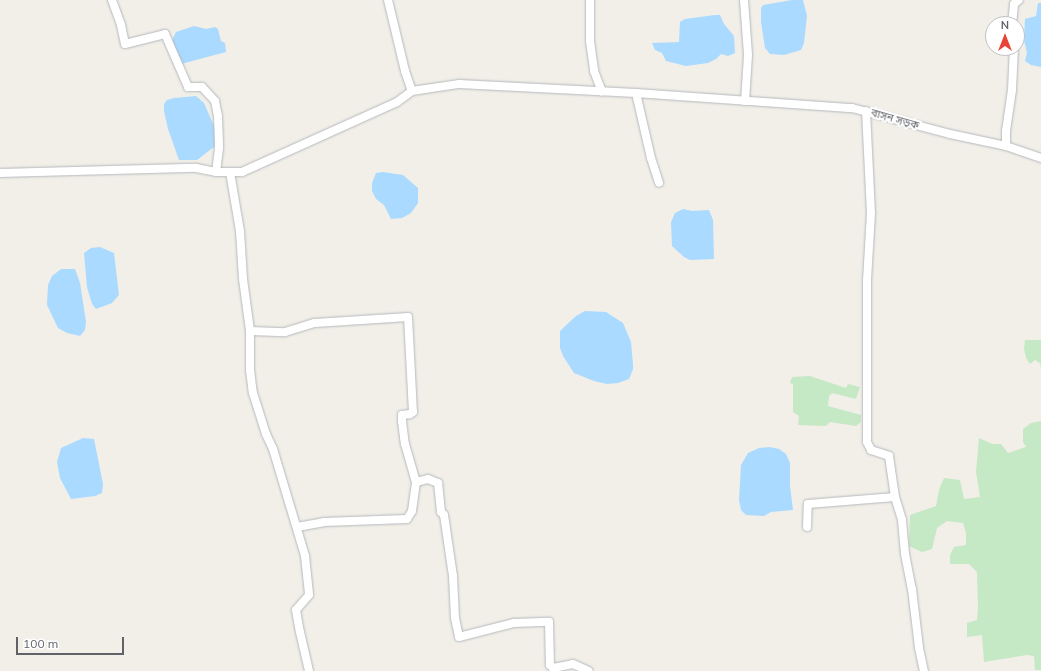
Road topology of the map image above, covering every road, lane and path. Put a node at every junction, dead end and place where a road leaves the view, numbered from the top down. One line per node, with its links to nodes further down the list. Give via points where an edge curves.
1 (112, 0): 15 (street, via 121,25 124,44 166,34 188,87 202,87 216,102 219,148)
2 (388, 0): 8 (street)
3 (590, 0): 9 (street, via 590,41 594,71)
4 (744, 0): 11 (street, via 748,55)
5 (1019, 0): 6 (street, via 1014,4)
6 (1013, 16)
7 (1014, 56): 13 (street)
8 (412, 91): 9 (street, বাসন সড়ক, via 459,84); 16 (street, via 397,102 242,172)
9 (602, 92): 10 (street, বাসন সড়ক)
10 (636, 93): 11 (street, বাসন সড়ক); 18 (street)
11 (745, 100): 12 (street, বাসন সড়ক)
12 (866, 110): 13 (street, বাসন সড়ক, via 950,134); 21 (street, via 871,213 867,280 867,442 871,450 889,456)
13 (1006, 146): 14 (street, বাসন সড়ক)
14 (1041, 158)
15 (216, 172): 16 (street); 17 (street, via 196,168)
16 (230, 172): 19 (street, via 240,231)
17 (0, 173)
18 (659, 183)
19 (250, 331): 20 (street, via 285,332 315,323 407,317 413,412 402,415 402,421 405,444); 22 (street, via 253,393)
20 (416, 482): 22 (street, via 412,511 407,519 324,522); 25 (street, via 428,478 438,483 453,576 454,618 460,637 514,623 549,622 550,665 553,668 573,664)
21 (895, 496): 23 (street, via 808,504); 26 (street, via 902,520)
22 (297, 527): 24 (street, via 305,556 309,595 296,610)
23 (807, 527)
24 (309, 671)
25 (589, 671)
26 (924, 671)

